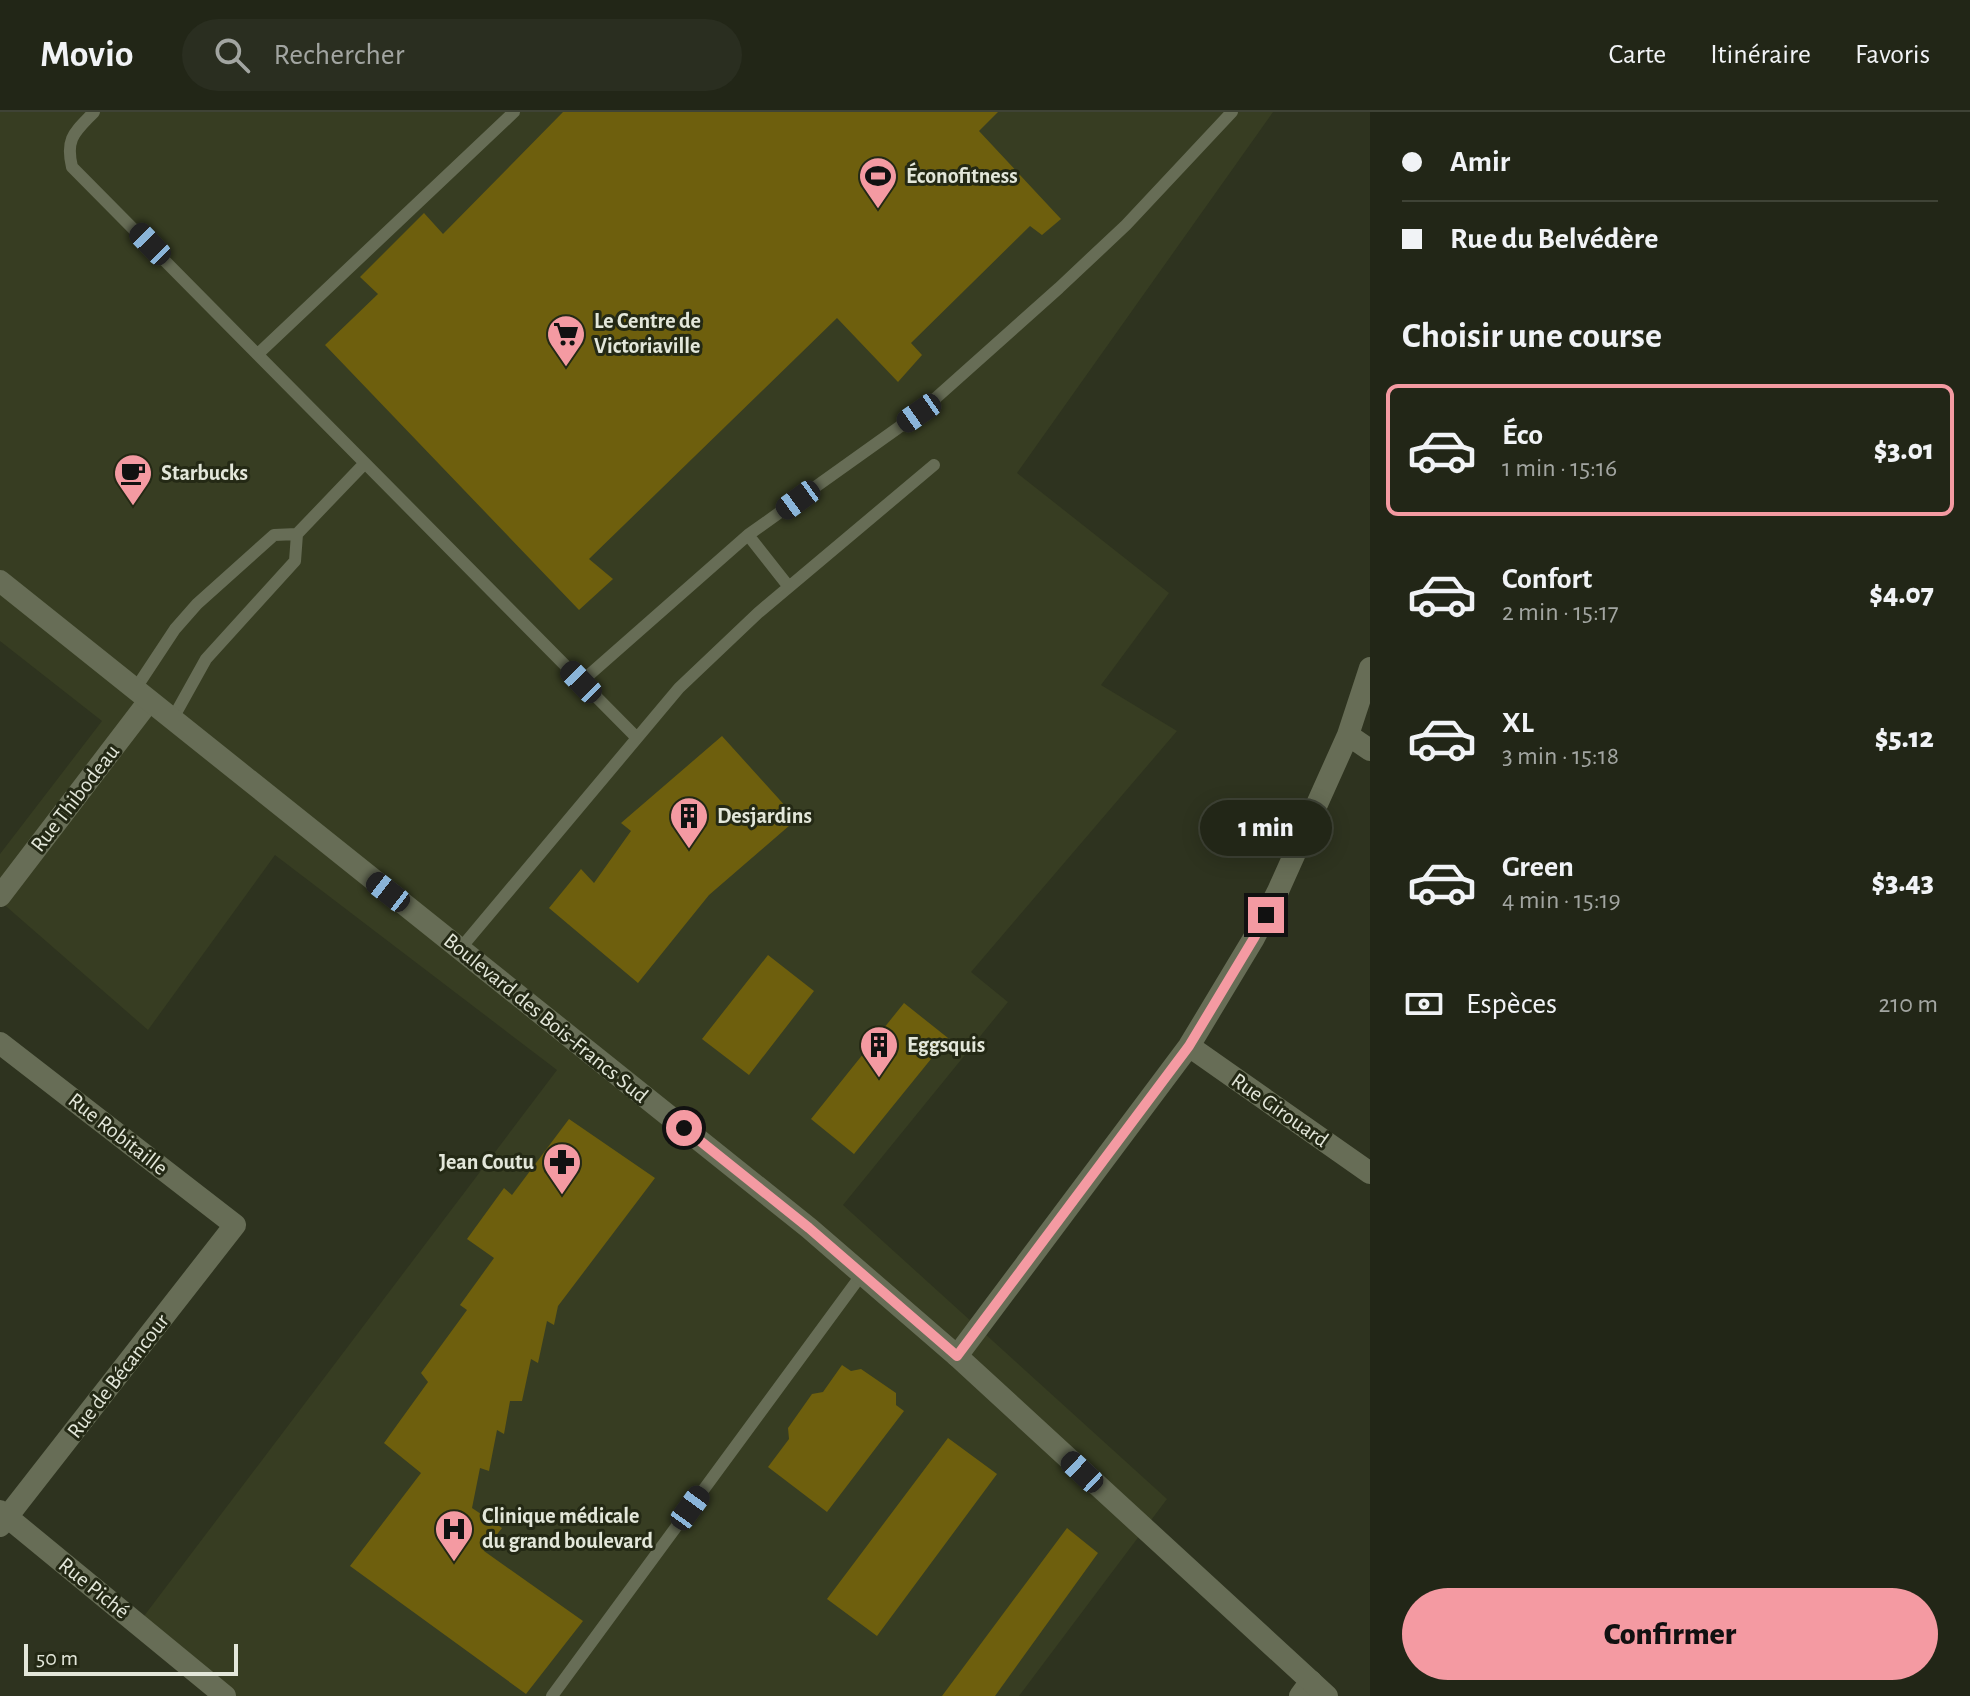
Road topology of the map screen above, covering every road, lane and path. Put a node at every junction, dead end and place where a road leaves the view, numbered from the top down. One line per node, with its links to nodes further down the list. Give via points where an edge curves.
1 (94, 112): 4 (lane, via 74,132 68,149 72,167)
2 (514, 112): 4 (lane)
3 (1232, 112): 8 (lane, via 1126,225 919,413)
4 (258, 354): 5 (lane)
5 (365, 463): 7 (lane); 12 (lane)
6 (934, 465): 10 (lane)
7 (297, 534): 13 (lane, via 274,535 197,604 175,629); 14 (lane, via 295,561 206,659)
8 (748, 535): 10 (lane); 12 (lane)
9 (0, 581): 13 (street, Boulevard des Bois-Francs Sud)
10 (789, 587): 16 (lane, via 679,688)
11 (1370, 668): 15 (street)
12 (581, 682): 16 (lane)
13 (143, 695): 14 (street, Boulevard des Bois-Francs Sud); 18 (street, Rue Thibodeau)
14 (172, 720): 19 (street, Boulevard des Bois-Francs Sud)
15 (1348, 735): 17 (street); 21 (street, via 1254,938)
16 (637, 738): 19 (lane)
17 (1370, 750)
18 (0, 896)
19 (460, 949): 24 (street, Boulevard des Bois-Francs Sud)
20 (0, 1043): 23 (street, Rue Robitaille)
21 (1189, 1046): 22 (street, Rue Girouard); 25 (street)
22 (1370, 1173)
23 (235, 1225): 26 (street, Rue de Bécancour)
24 (862, 1274): 25 (street, Boulevard des Bois-Francs Sud); 29 (lane)
25 (957, 1356): 27 (street, Boulevard des Bois-Francs Sud)
26 (2, 1518): 28 (street, Rue Piché)
27 (1313, 1691)
28 (225, 1696)
29 (552, 1696)

